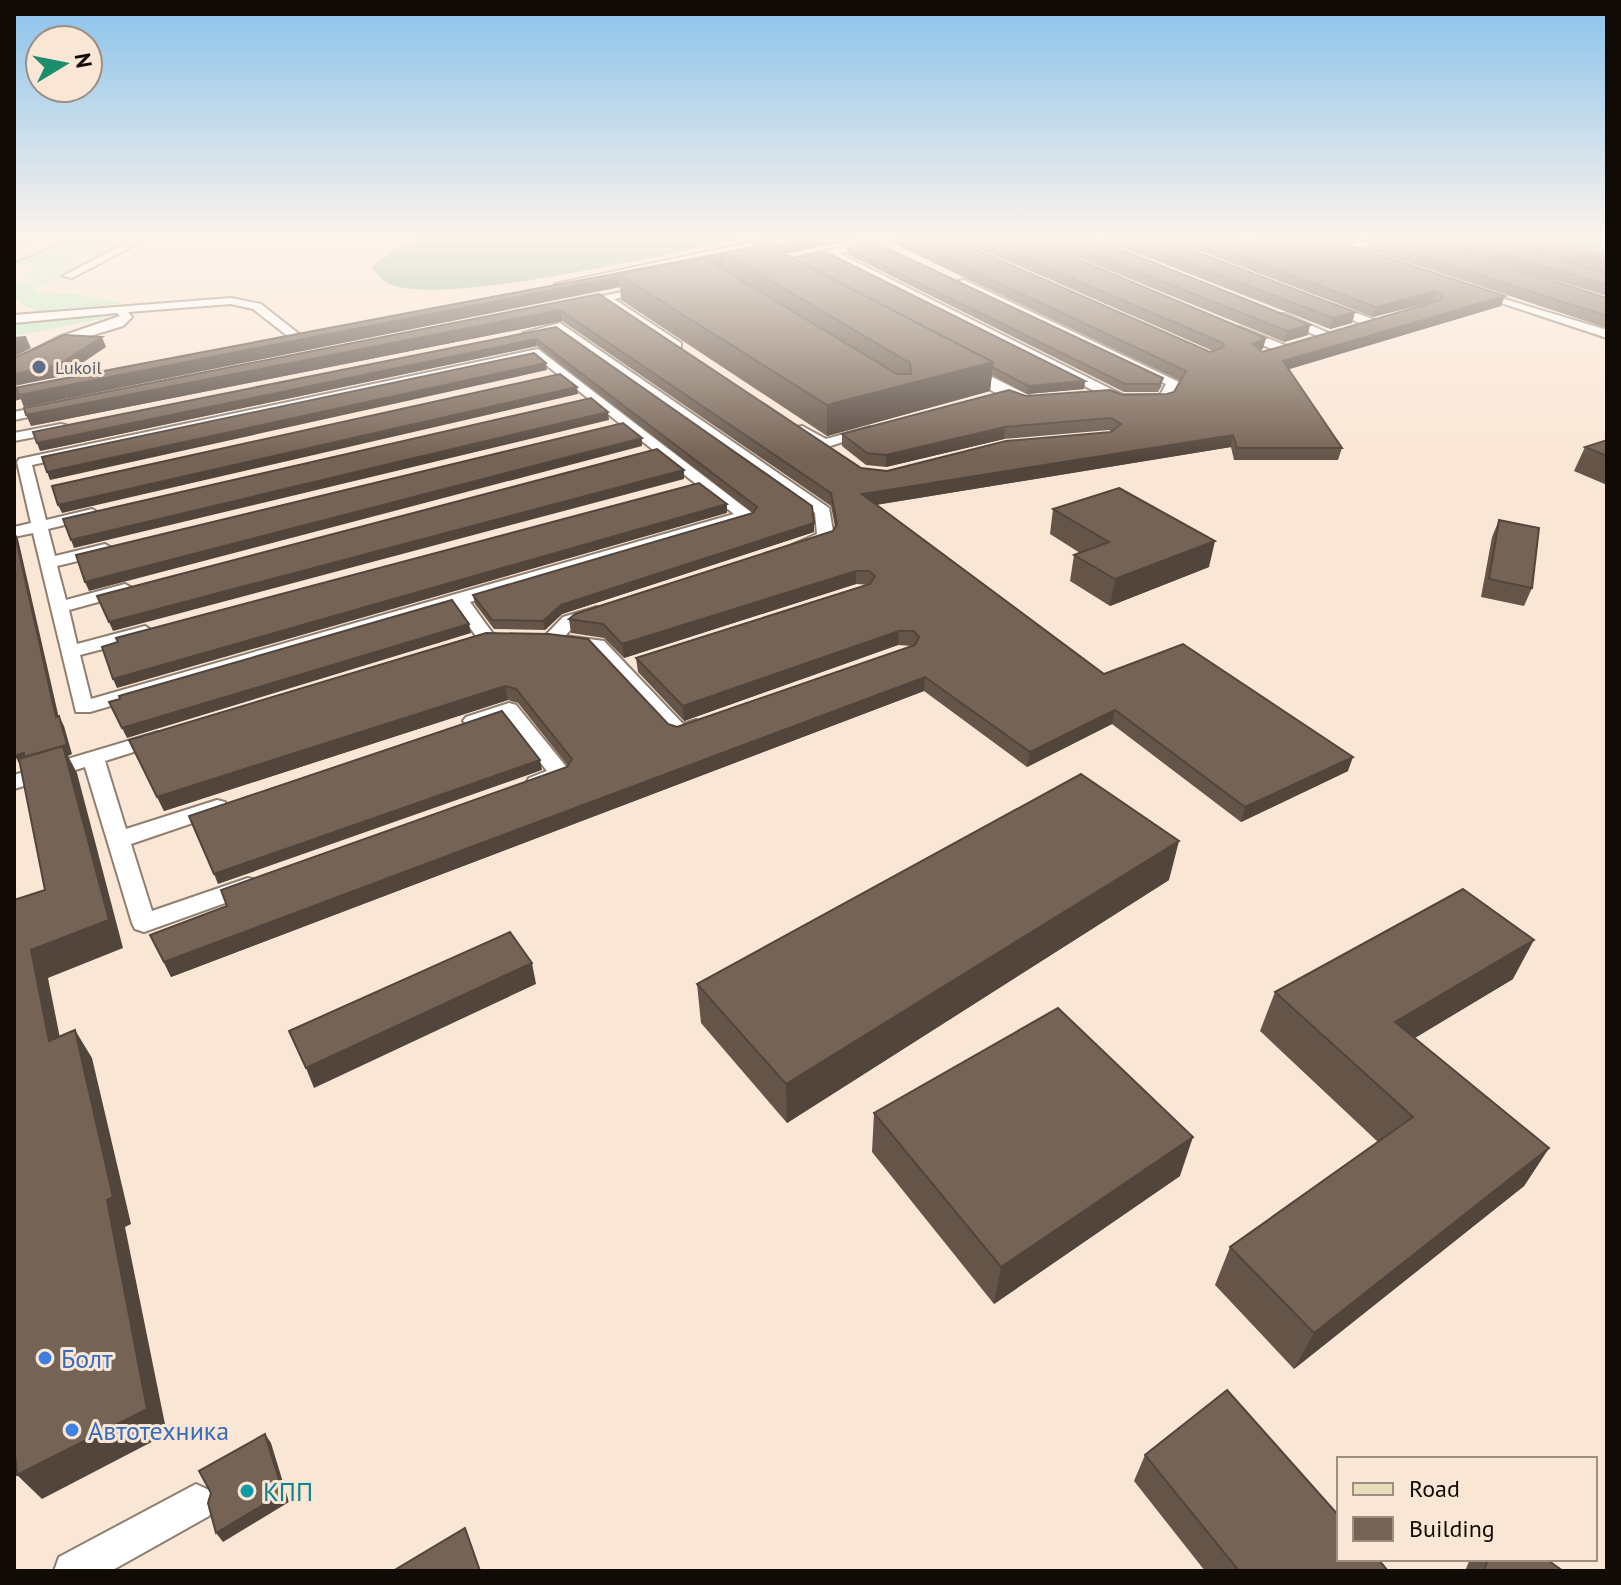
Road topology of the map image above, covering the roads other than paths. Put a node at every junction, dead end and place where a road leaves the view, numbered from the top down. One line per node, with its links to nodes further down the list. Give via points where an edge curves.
1 (110, 310): 10 (lane)
2 (121, 310): 18 (lane, via 126,317 119,323)
3 (262, 310): 19 (lane)
4 (623, 310): 27 (lane)
5 (944, 310): 31 (lane)
6 (1018, 310): 31 (lane, via 1174,383 1164,399 1121,399)
7 (1337, 310): 12 (lane)
8 (1533, 310): 15 (lane)
9 (1267, 312): 16 (lane)
10 (14, 319)
11 (1386, 319): 12 (lane)
12 (1371, 323): 16 (lane)
13 (1225, 325): 25 (lane)
14 (314, 334): 19 (lane)
15 (1607, 334)
16 (1327, 335): 21 (lane)
17 (513, 336): 44 (lane, via 560,327 823,511 826,537)
18 (74, 337): 22 (lane); 24 (lane)
19 (298, 338): 20 (lane)
20 (283, 340)
21 (1312, 340)
22 (28, 342)
23 (1298, 344): 25 (lane)
24 (44, 349): 28 (lane); 30 (lane)
25 (1283, 349): 26 (lane)
26 (1259, 356)
27 (695, 358)
28 (14, 359)
29 (954, 363): 33 (lane, via 1002,395)
30 (14, 365)
31 (1112, 394): 32 (lane)
32 (1083, 396)
33 (1038, 400)
34 (61, 407): 35 (lane)
35 (14, 416)
36 (785, 418): 38 (lane, via 830,449)
37 (76, 425): 39 (lane)
38 (881, 428)
39 (14, 437)
40 (100, 512): 41 (lane)
41 (39, 527): 42 (lane); 45 (lane); 47 (lane, via 38,490 24,462 538,353 557,376 652,451 746,516)
42 (14, 532)
43 (124, 545): 45 (lane)
44 (781, 551)
45 (47, 563): 49 (lane)
46 (136, 587): 49 (lane)
47 (459, 599): 51 (lane); 52 (lane, via 83,708)
48 (614, 606): 53 (lane, via 569,621 543,639 597,645 627,667 679,732)
49 (59, 607): 52 (lane)
50 (162, 627): 52 (lane)
51 (487, 640)
52 (70, 652)
53 (721, 717)
54 (449, 729): 58 (lane, via 509,709 560,774)
55 (184, 731): 56 (lane)
56 (93, 758): 57 (lane); 60 (lane)
57 (14, 782)
58 (516, 790)
59 (239, 800): 60 (lane)
60 (118, 840): 61 (lane, via 144,923)
61 (263, 881)
62 (196, 1503): 63 (lane)
63 (73, 1571)

